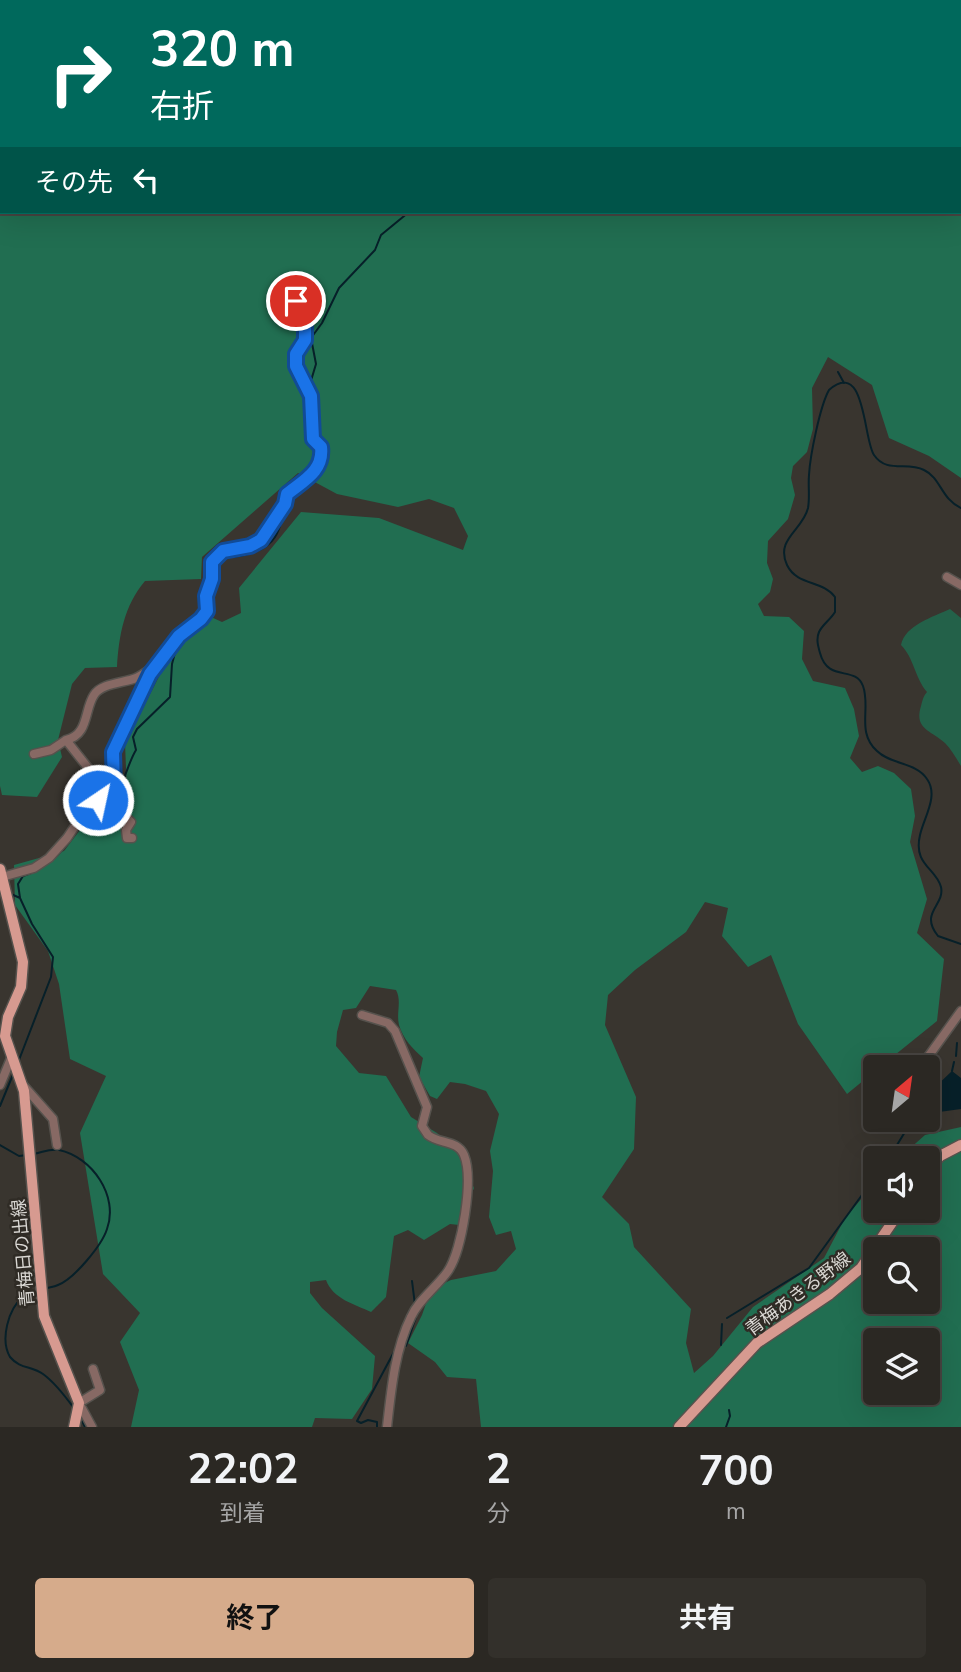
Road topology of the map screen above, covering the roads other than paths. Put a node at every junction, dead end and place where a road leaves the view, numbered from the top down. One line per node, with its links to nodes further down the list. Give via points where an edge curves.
1 (296, 301): 4 (street, via 305,322 305,340 296,354 296,366 311,396 313,439 321,447 320,463 314,474 287,494 261,540 223,551 214,559 207,611 179,636)
2 (947, 577): 3 (street)
3 (961, 585)
4 (158, 665): 5 (street, via 100,689 94,694 85,724 77,736); 7 (street, via 113,752 114,788)
5 (66, 740): 6 (street); 7 (street, via 89,769)
6 (34, 754)
7 (98, 800): 8 (street, via 104,811 97,823 101,827 112,820 128,819 127,838); 9 (street, via 89,805 49,858 33,868)
8 (132, 838)
9 (1, 873): 10 (main road, 青梅日の出線)
10 (5, 898): 14 (main road, 青梅日の出線, via 23,962 19,993 5,1026)
11 (961, 1012): 13 (street)
12 (362, 1015): 24 (street, via 388,1023 395,1031 427,1107 422,1126 430,1137 458,1146 468,1175 462,1238 450,1267 415,1310 402,1342)
13 (930, 1055)
14 (15, 1063): 15 (main road, 青梅日の出線); 16 (street)
15 (22, 1084): 17 (street, via 53,1119); 22 (main road, 青梅日の出線, via 41,1297)
16 (0, 1085)
17 (57, 1145)
18 (961, 1145): 19 (main road)
19 (940, 1156)
20 (892, 1223): 25 (main road, 青梅あきる野線, via 861,1268 757,1343)
21 (93, 1368): 22 (street, via 100,1390)
22 (77, 1415): 23 (street)
23 (92, 1427)
24 (387, 1427)
25 (679, 1427)

